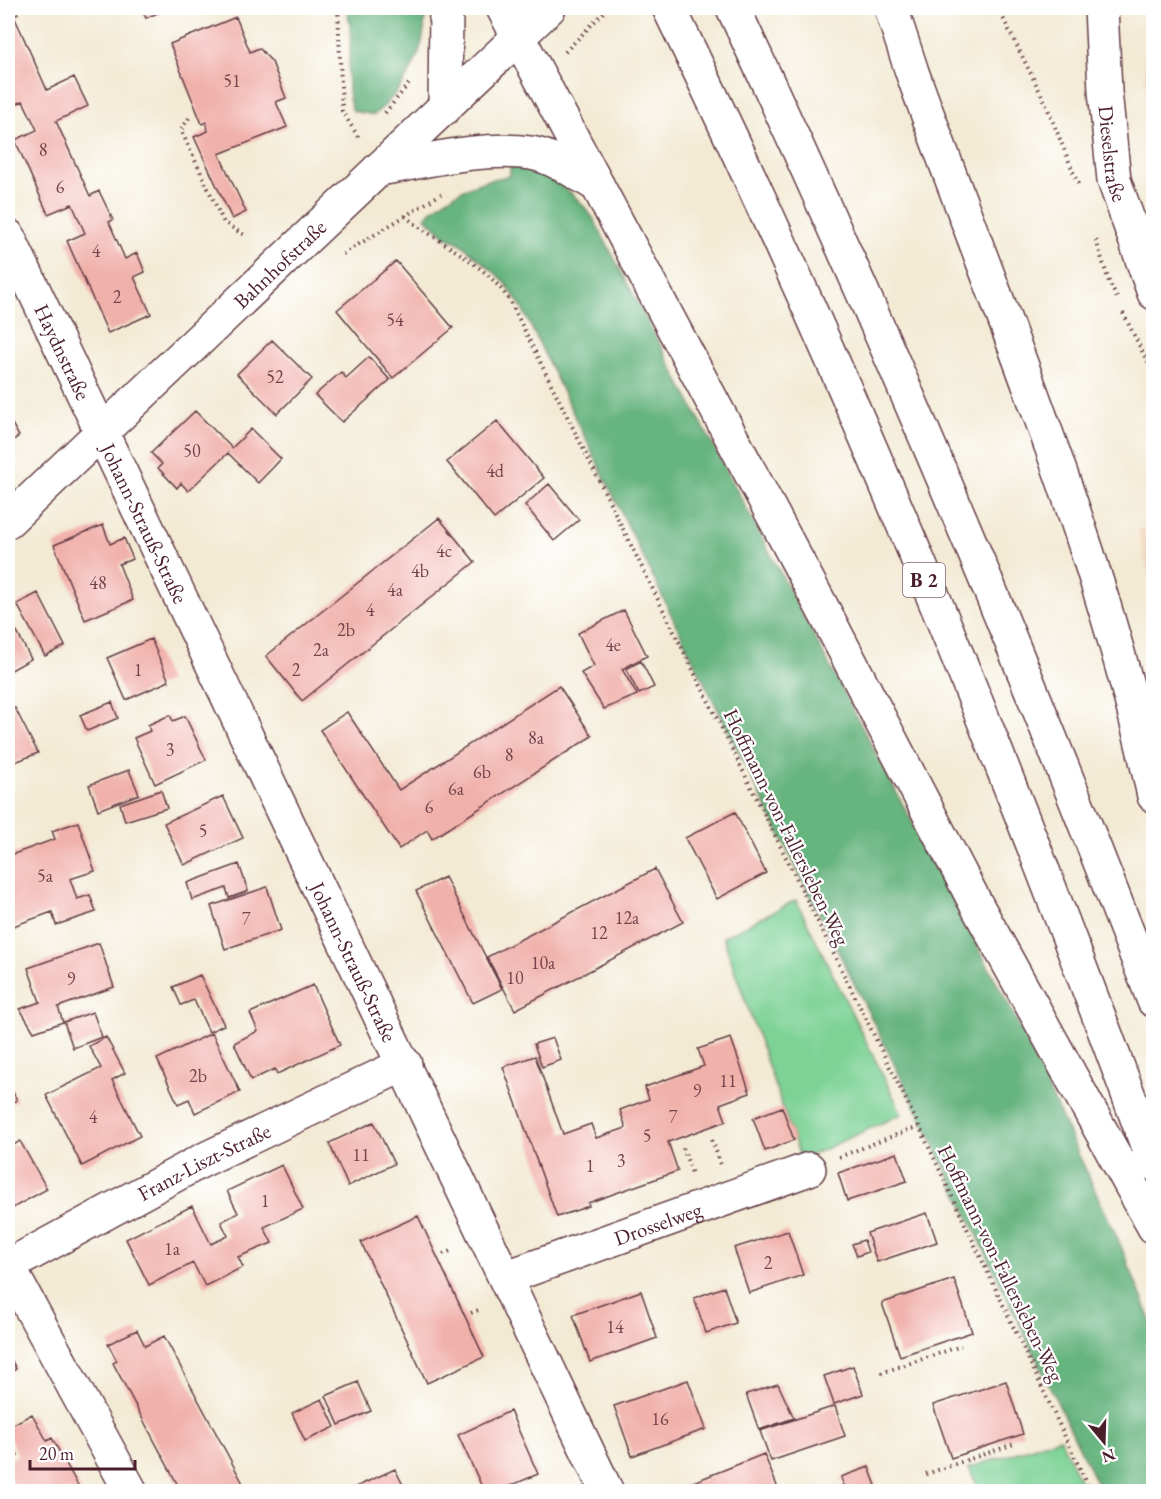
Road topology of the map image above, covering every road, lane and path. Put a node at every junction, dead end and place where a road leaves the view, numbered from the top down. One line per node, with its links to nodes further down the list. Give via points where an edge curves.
1 (338, 8): 18 (path, via 342,111)
2 (446, 8): 14 (main road)
3 (503, 8): 11 (main road)
4 (549, 8): 11 (main road, Bahnhofstraße)
5 (608, 8): 12 (path)
6 (669, 8): 35 (main road, B 2, via 850,403 1051,889)
7 (733, 8): 32 (main road, via 903,380)
8 (891, 8): 31 (main road, via 1077,523 1137,719)
9 (998, 8): 22 (path, via 1045,102)
10 (1101, 8): 27 (main road, Dieselstraße, via 1114,180)
11 (520, 37): 14 (main road, Bahnhofstraße); 21 (main road)
12 (576, 39)
13 (416, 74): 16 (path)
14 (445, 108): 20 (main road, Bahnhofstraße)
15 (189, 118): 25 (path, via 181,130 224,223)
16 (379, 118)
17 (366, 131): 18 (path)
18 (359, 138): 19 (path)
19 (351, 146)
20 (379, 169): 21 (main road, via 470,155 533,153); 29 (main road, Bahnhofstraße)
21 (598, 186): 37 (main road, via 976,904)
22 (1081, 192)
23 (405, 216): 34 (path, Hoffmann-von-Fallersleben-Weg, via 455,248 499,284 510,301)
24 (8, 236): 29 (main road, Haydnstraße)
25 (246, 236)
26 (1095, 237): 28 (path, via 1109,282)
27 (1154, 293)
28 (1154, 375)
29 (100, 434): 30 (main road, Bahnhofstraße); 33 (main road, Johann-Strauß-Straße)
30 (8, 520)
31 (1154, 796)
32 (1154, 1001)
33 (405, 1064): 38 (main road, Franz-Liszt-Straße, via 201,1161); 39 (main road, Johann-Strauß-Straße)
34 (919, 1126): 36 (path); 46 (path, Hoffmann-von-Fallersleben-Weg)
35 (1154, 1164)
36 (809, 1169): 39 (main road, Drosselweg)
37 (1154, 1227)
38 (8, 1266): 44 (main road)
39 (507, 1277): 45 (main road, Johann-Strauß-Straße)
40 (961, 1346): 41 (path)
41 (881, 1373)
42 (1014, 1444): 43 (path)
43 (926, 1474)
44 (131, 1491)
45 (607, 1491)
46 (1091, 1491)

